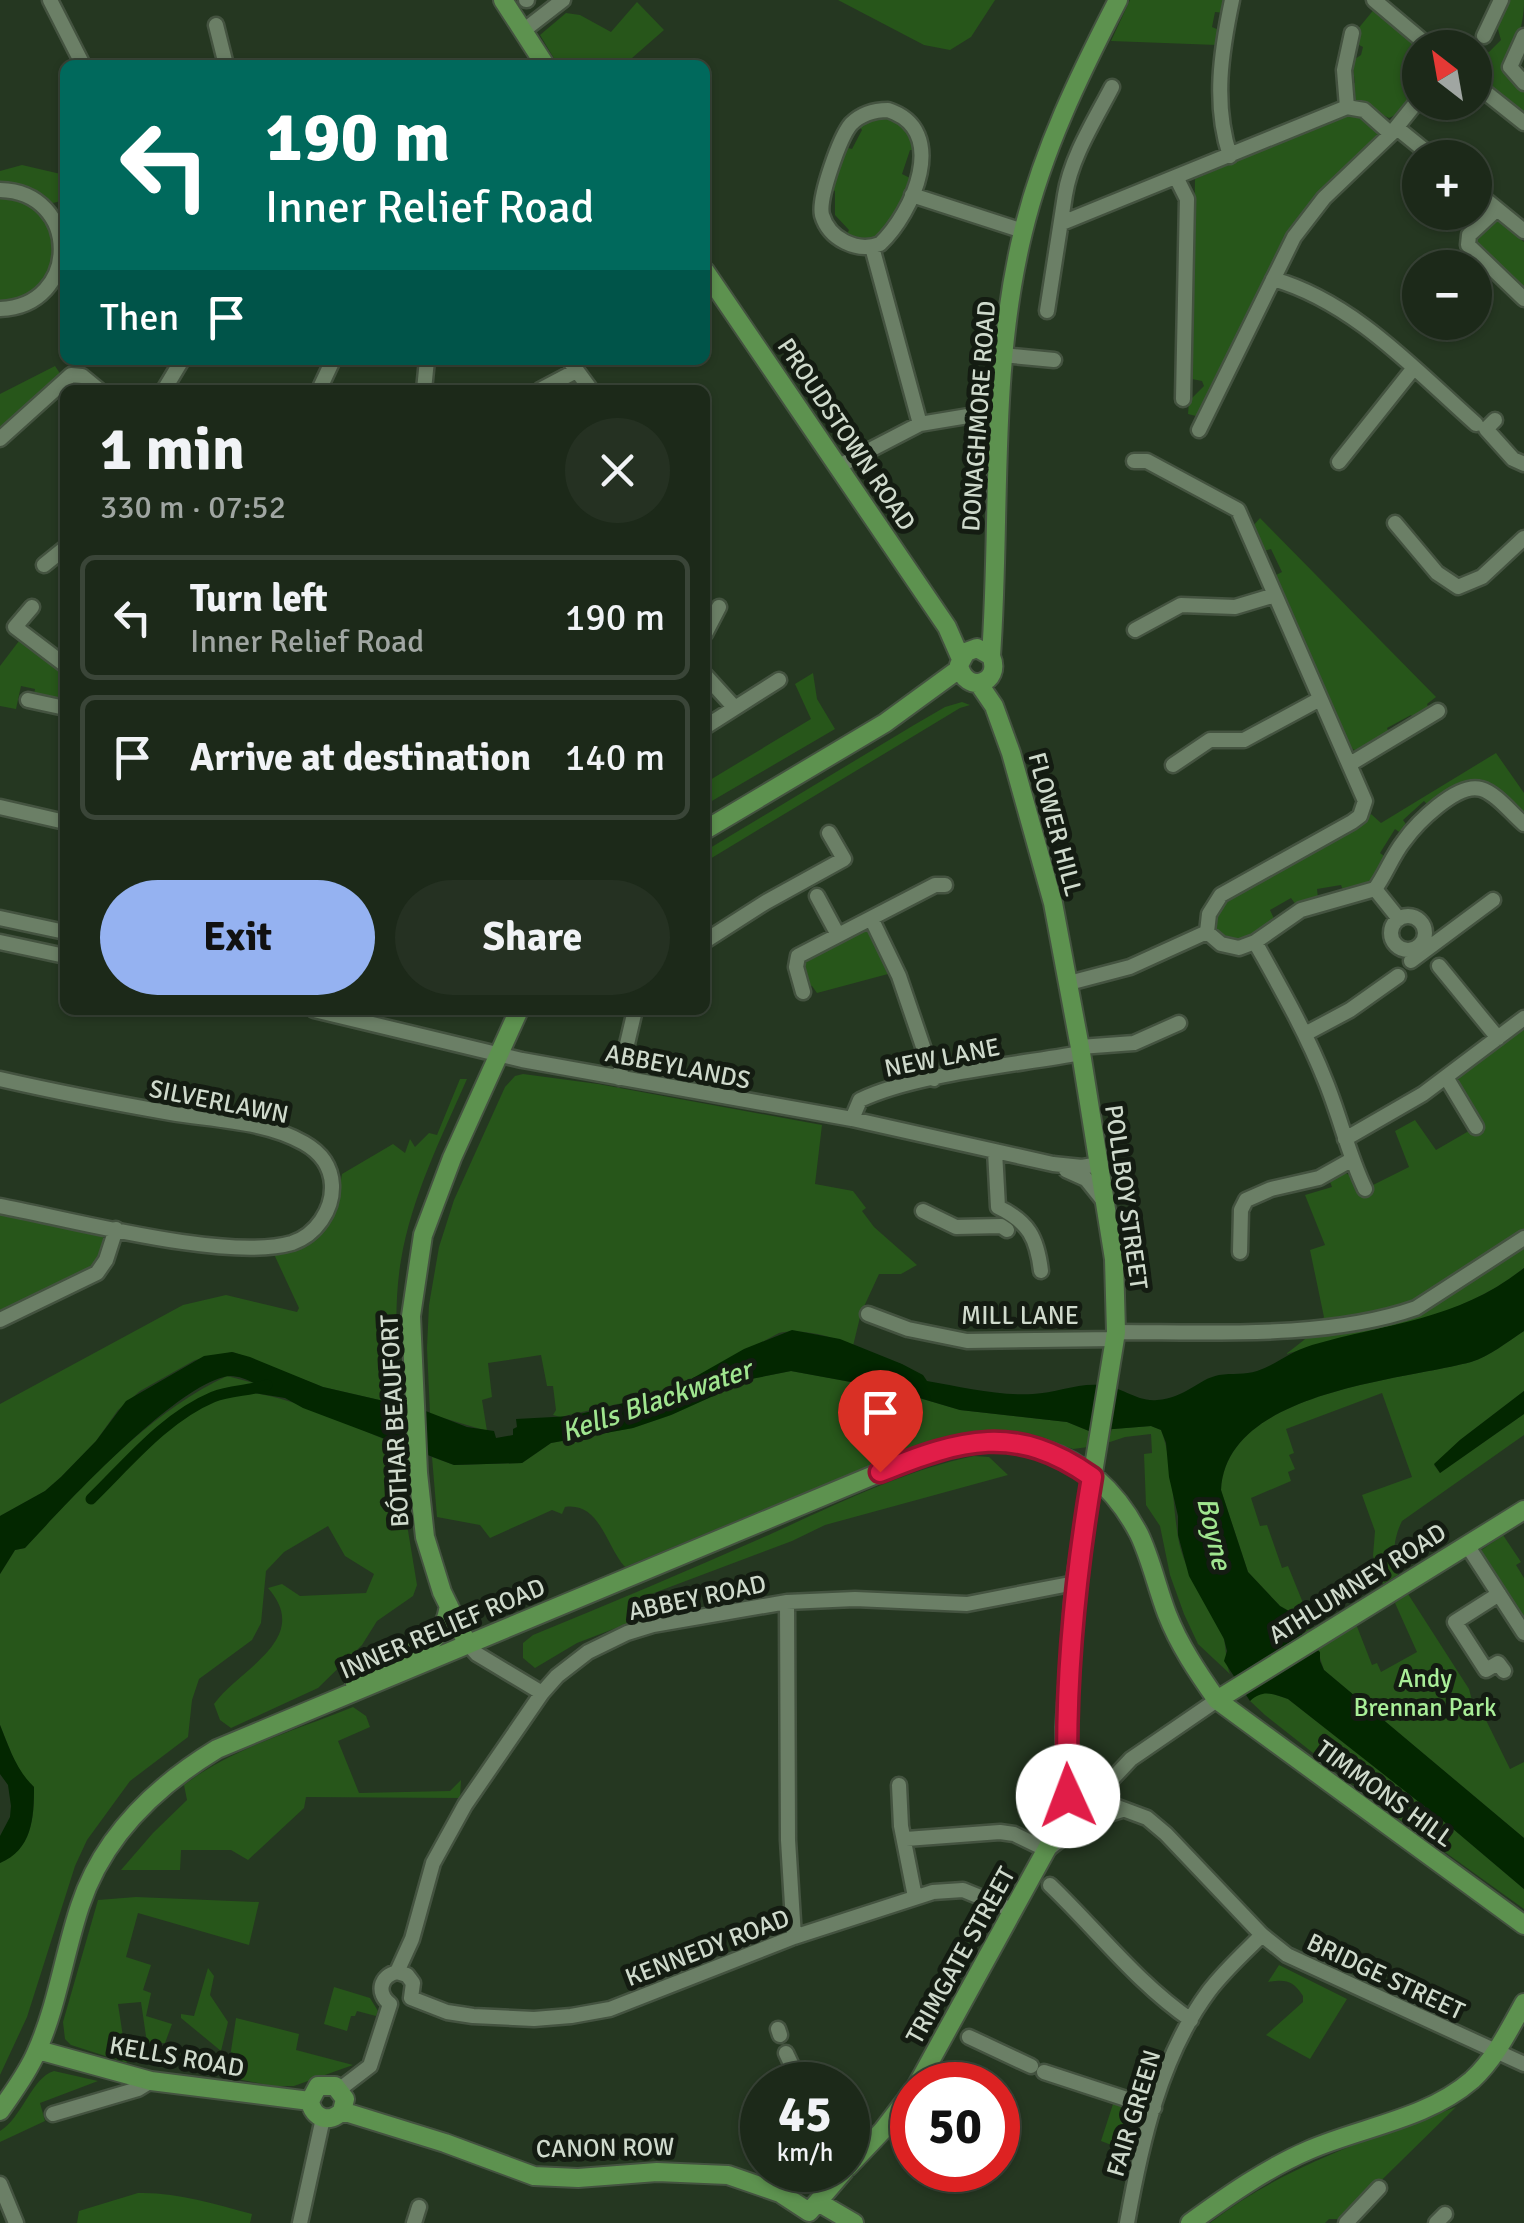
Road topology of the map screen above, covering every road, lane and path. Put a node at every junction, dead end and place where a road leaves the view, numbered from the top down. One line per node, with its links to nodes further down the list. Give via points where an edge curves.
1 (50, 0): 14 (street)
2 (503, 0): 11 (main road)
3 (564, 0): 11 (street)
4 (1118, 0): 35 (main road, DONAGHMORE ROAD, via 1061,114)
5 (1232, 0): 25 (street, via 1220,60)
6 (1374, 0): 9 (street)
7 (1501, 0): 10 (street)
8 (216, 26): 15 (street)
9 (1409, 30)
10 (1487, 30)
11 (524, 32): 16 (main road)
12 (1352, 34): 20 (street, via 1344,70)
13 (1524, 36): 17 (street, via 1510,67)
14 (80, 60)
15 (225, 60)
16 (541, 60)
17 (1524, 84)
18 (1112, 87): 33 (street, via 1072,172)
19 (1492, 98): 22 (street)
20 (1347, 108): 23 (street, via 1364,110); 25 (street)
21 (1403, 120): 23 (street)
22 (1524, 123)
23 (1394, 131): 24 (street); 40 (street, via 1307,218)
24 (1407, 140)
25 (1230, 156): 26 (street)
26 (1176, 177): 33 (street); 52 (street, via 1187,198)
27 (0, 190): 32 (street, via 26,194)
28 (912, 194): 35 (street); 37 (street, via 898,224); 37 (street, via 922,157 918,131 888,110 860,117 844,134 822,215 839,238)
29 (1492, 204): 31 (street)
30 (60, 208): 32 (street)
31 (1497, 208): 34 (street); 41 (street, via 1469,235 1468,246)
32 (50, 214): 36 (street)
33 (1062, 223): 43 (street)
34 (1524, 230)
35 (1023, 231): 44 (main road, DONAGHMORE ROAD)
36 (60, 241)
37 (872, 247): 55 (street)
38 (60, 250): 42 (street, via 56,274 39,296)
39 (710, 278): 62 (main road, PROUDSTOWN ROAD)
40 (1273, 279): 47 (street, via 1331,302); 57 (street)
41 (1524, 299)
42 (0, 309)
43 (1047, 311)
44 (1002, 355): 45 (street); 53 (main road, DONAGHMORE ROAD)
45 (1054, 360)
46 (573, 365): 51 (street)
47 (1413, 369): 56 (street); 60 (street)
48 (60, 385): 50 (street, via 71,375)
49 (60, 385): 58 (street)
50 (93, 385)
51 (547, 385)
52 (1183, 399)
53 (998, 411): 55 (street); 73 (main road, DONAGHMORE ROAD, via 994,616)
54 (1496, 420): 61 (street, via 1486,428)
55 (920, 424): 62 (street)
56 (1476, 424)
57 (1199, 430)
58 (0, 440)
59 (1134, 461): 67 (street, via 1148,461 1238,510)
60 (1338, 462)
61 (1524, 464)
62 (839, 466): 73 (main road, PROUDSTOWN ROAD)
63 (1395, 523): 64 (street, via 1437,573 1458,587 1482,577)
64 (1524, 538)
65 (60, 552): 66 (street)
66 (44, 565)
67 (1275, 596): 71 (street, via 1235,607 1181,605); 76 (street)
68 (32, 607): 72 (street, via 15,628)
69 (718, 607): 70 (street)
70 (710, 624)
71 (1135, 630)
72 (60, 662)
73 (973, 664): 87 (main road); 106 (main road, FLOWER HILL, via 1028,806)
74 (710, 680): 79 (street)
75 (778, 680): 79 (street)
76 (1320, 699): 82 (street, via 1244,740 1210,740); 83 (street)
77 (28, 700): 78 (street)
78 (60, 707)
79 (735, 708): 81 (street)
80 (1438, 710): 83 (street)
81 (710, 724)
82 (1173, 764)
83 (1350, 764): 97 (street, via 1365,800 1360,816 1221,895)
84 (0, 807): 85 (street)
85 (60, 821)
86 (1524, 824): 90 (street, via 1485,790 1454,795 1402,842)
87 (710, 827)
88 (829, 833): 99 (street, via 844,859)
89 (944, 885): 93 (street)
90 (1376, 890): 95 (street); 101 (street, via 1302,910)
91 (817, 896): 98 (street)
92 (1493, 900): 102 (street)
93 (871, 918): 98 (street); 119 (street)
94 (0, 919): 96 (street)
95 (1398, 919): 102 (street, via 1394,942); 102 (street, via 1422,922)
96 (60, 931)
97 (1207, 932): 101 (street, via 1230,948); 106 (street, via 1130,966)
98 (838, 936): 107 (street, via 798,956)
99 (710, 938)
100 (0, 942): 103 (street)
101 (1255, 942): 113 (street)
102 (1418, 953)
103 (60, 955)
104 (1439, 966): 114 (street)
105 (1398, 976): 113 (street)
106 (1069, 983): 115 (main road, POLLBOY STREET)
107 (802, 992)
108 (345, 1015): 116 (street, ABBEYLANDS)
109 (516, 1015): 116 (main road, BÓTHAR BEAUFORT)
110 (634, 1015): 118 (street)
111 (1524, 1018): 114 (street)
112 (1179, 1024): 115 (street, NEW LANE, via 1134,1043)
113 (1305, 1034): 123 (street)
114 (1498, 1038): 117 (street)
115 (1081, 1050): 119 (street, NEW LANE); 127 (main road, POLLBOY STREET)
116 (497, 1054): 118 (street, ABBEYLANDS); 146 (main road, BÓTHAR BEAUFORT, via 423,1235 411,1316 418,1473 429,1554)
117 (1446, 1076): 122 (street); 123 (street)
118 (619, 1078): 121 (street, ABBEYLANDS)
119 (934, 1078): 121 (street, NEW LANE, via 860,1100)
120 (0, 1079): 133 (street, SILVERLAWN, via 270,1130 306,1144 329,1167 326,1211 304,1238 288,1244 230,1246)
121 (852, 1120): 124 (street)
122 (1476, 1127)
123 (1345, 1139): 125 (street)
124 (996, 1151): 126 (street); 129 (street)
125 (1351, 1160): 128 (street); 135 (street, via 1319,1178 1246,1200)
126 (1054, 1164): 127 (street); 132 (street, via 1094,1185)
127 (1099, 1164): 132 (main road, POLLBOY STREET)
128 (1365, 1189)
129 (997, 1202): 131 (street, via 992,1215 1000,1228 956,1227); 136 (street, via 1032,1231)
130 (0, 1206): 133 (street, SILVERLAWN)
131 (922, 1211)
132 (1107, 1214): 139 (main road, POLLBOY STREET)
133 (116, 1229): 138 (street, via 96,1273)
134 (1524, 1238): 139 (street, MILL LANE, via 1397,1314 1314,1328)
135 (1240, 1252)
136 (1040, 1271)
137 (868, 1314): 139 (street, MILL LANE, via 968,1341)
138 (0, 1320)
139 (1116, 1336): 140 (main road, POLLBOY STREET)
140 (1092, 1477): 143 (main road, POLLBOY STREET); 148 (main road, INNER RELIEF ROAD, via 1029,1444 989,1440 944,1447); 152 (main road, TIMMONS HILL, via 1141,1539 1168,1618)
141 (1524, 1510): 142 (main road, ATHLUMNEY ROAD)
142 (1467, 1545): 144 (street); 152 (main road, ATHLUMNEY ROAD)
143 (1075, 1584): 145 (street, ABBEY ROAD, via 967,1604); 153 (main road, TRIMGATE STREET)
144 (1498, 1594): 147 (street); 149 (street, via 1455,1622 1486,1670 1498,1662)
145 (786, 1602): 150 (street, ABBEY ROAD, via 627,1633 570,1664); 165 (street)
146 (449, 1606): 148 (main road, BÓTHAR BEAUFORT); 151 (main road, via 432,1642 378,1666)
147 (1524, 1633)
148 (467, 1643): 150 (street); 151 (main road, INNER RELIEF ROAD)
149 (1504, 1671)
150 (542, 1693): 166 (street, ABBEY ROAD, via 433,1864)
151 (335, 1700): 172 (main road, INNER RELIEF ROAD, via 217,1749 144,1802 80,1904)
152 (1217, 1700): 155 (street, via 1131,1759); 162 (main road, TIMMONS HILL)
153 (1067, 1760): 155 (street, BRIDGE STREET); 158 (main road, TRIMGATE STREET, via 1066,1814)
154 (899, 1785): 157 (street)
155 (1099, 1794): 156 (street, BRIDGE STREET)
156 (1122, 1810): 158 (street, via 1084,1822); 163 (street, BRIDGE STREET, via 1156,1825)
157 (906, 1839): 158 (street, via 1000,1832); 160 (street)
158 (1048, 1850): 159 (main road, TRIMGATE STREET)
159 (1041, 1878): 161 (main road, TRIMGATE STREET); 170 (street, via 1161,2000)
160 (915, 1896): 161 (street, KENNEDY ROAD, via 963,1890); 165 (street, KENNEDY ROAD)
161 (1012, 1910): 171 (main road, TRIMGATE STREET)
162 (1518, 1921): 164 (main road)
163 (1262, 1935): 170 (street, FAIR GREEN); 173 (street, BRIDGE STREET, via 1287,1955)
164 (1524, 1936)
165 (794, 1937): 167 (street, KENNEDY ROAD, via 590,2014 486,2017)
166 (397, 1972): 167 (street, via 410,1978); 169 (street, via 381,1985)
167 (412, 1998): 169 (street)
168 (1524, 2003): 173 (main road)
169 (390, 2004): 179 (street, via 370,2066)
170 (1191, 2020): 181 (street, FAIR GREEN)
171 (958, 2032): 176 (main road, TRIMGATE STREET); 181 (street, via 1037,2069)
172 (38, 2050): 178 (main road, KELLS ROAD); 182 (main road, INNER RELIEF ROAD)
173 (1495, 2052): 177 (street, BRIDGE STREET); 198 (main road, via 1452,2094 1294,2158)
174 (786, 2053): 175 (street)
175 (790, 2062)
176 (935, 2062)
177 (1524, 2064)
178 (151, 2082): 180 (main road, KELLS ROAD); 184 (street)
179 (340, 2089): 180 (main road, via 324,2084); 183 (main road)
180 (310, 2101): 186 (main road)
181 (1154, 2108): 197 (street, FAIR GREEN)
182 (0, 2111)
183 (342, 2111): 186 (main road); 192 (main road, CANON ROW, via 534,2176 728,2175 780,2193)
184 (53, 2114)
185 (890, 2116): 187 (main road)
186 (323, 2118): 194 (street)
187 (870, 2138)
188 (0, 2184): 193 (street)
189 (1379, 2188): 199 (street)
190 (825, 2192): 192 (main road)
191 (420, 2207): 195 (street)
192 (809, 2212): 196 (main road, CANON ROW)
193 (16, 2223)
194 (300, 2223)
195 (414, 2223)
196 (854, 2223)
197 (1127, 2223)
198 (1190, 2223)
199 (1346, 2223)

